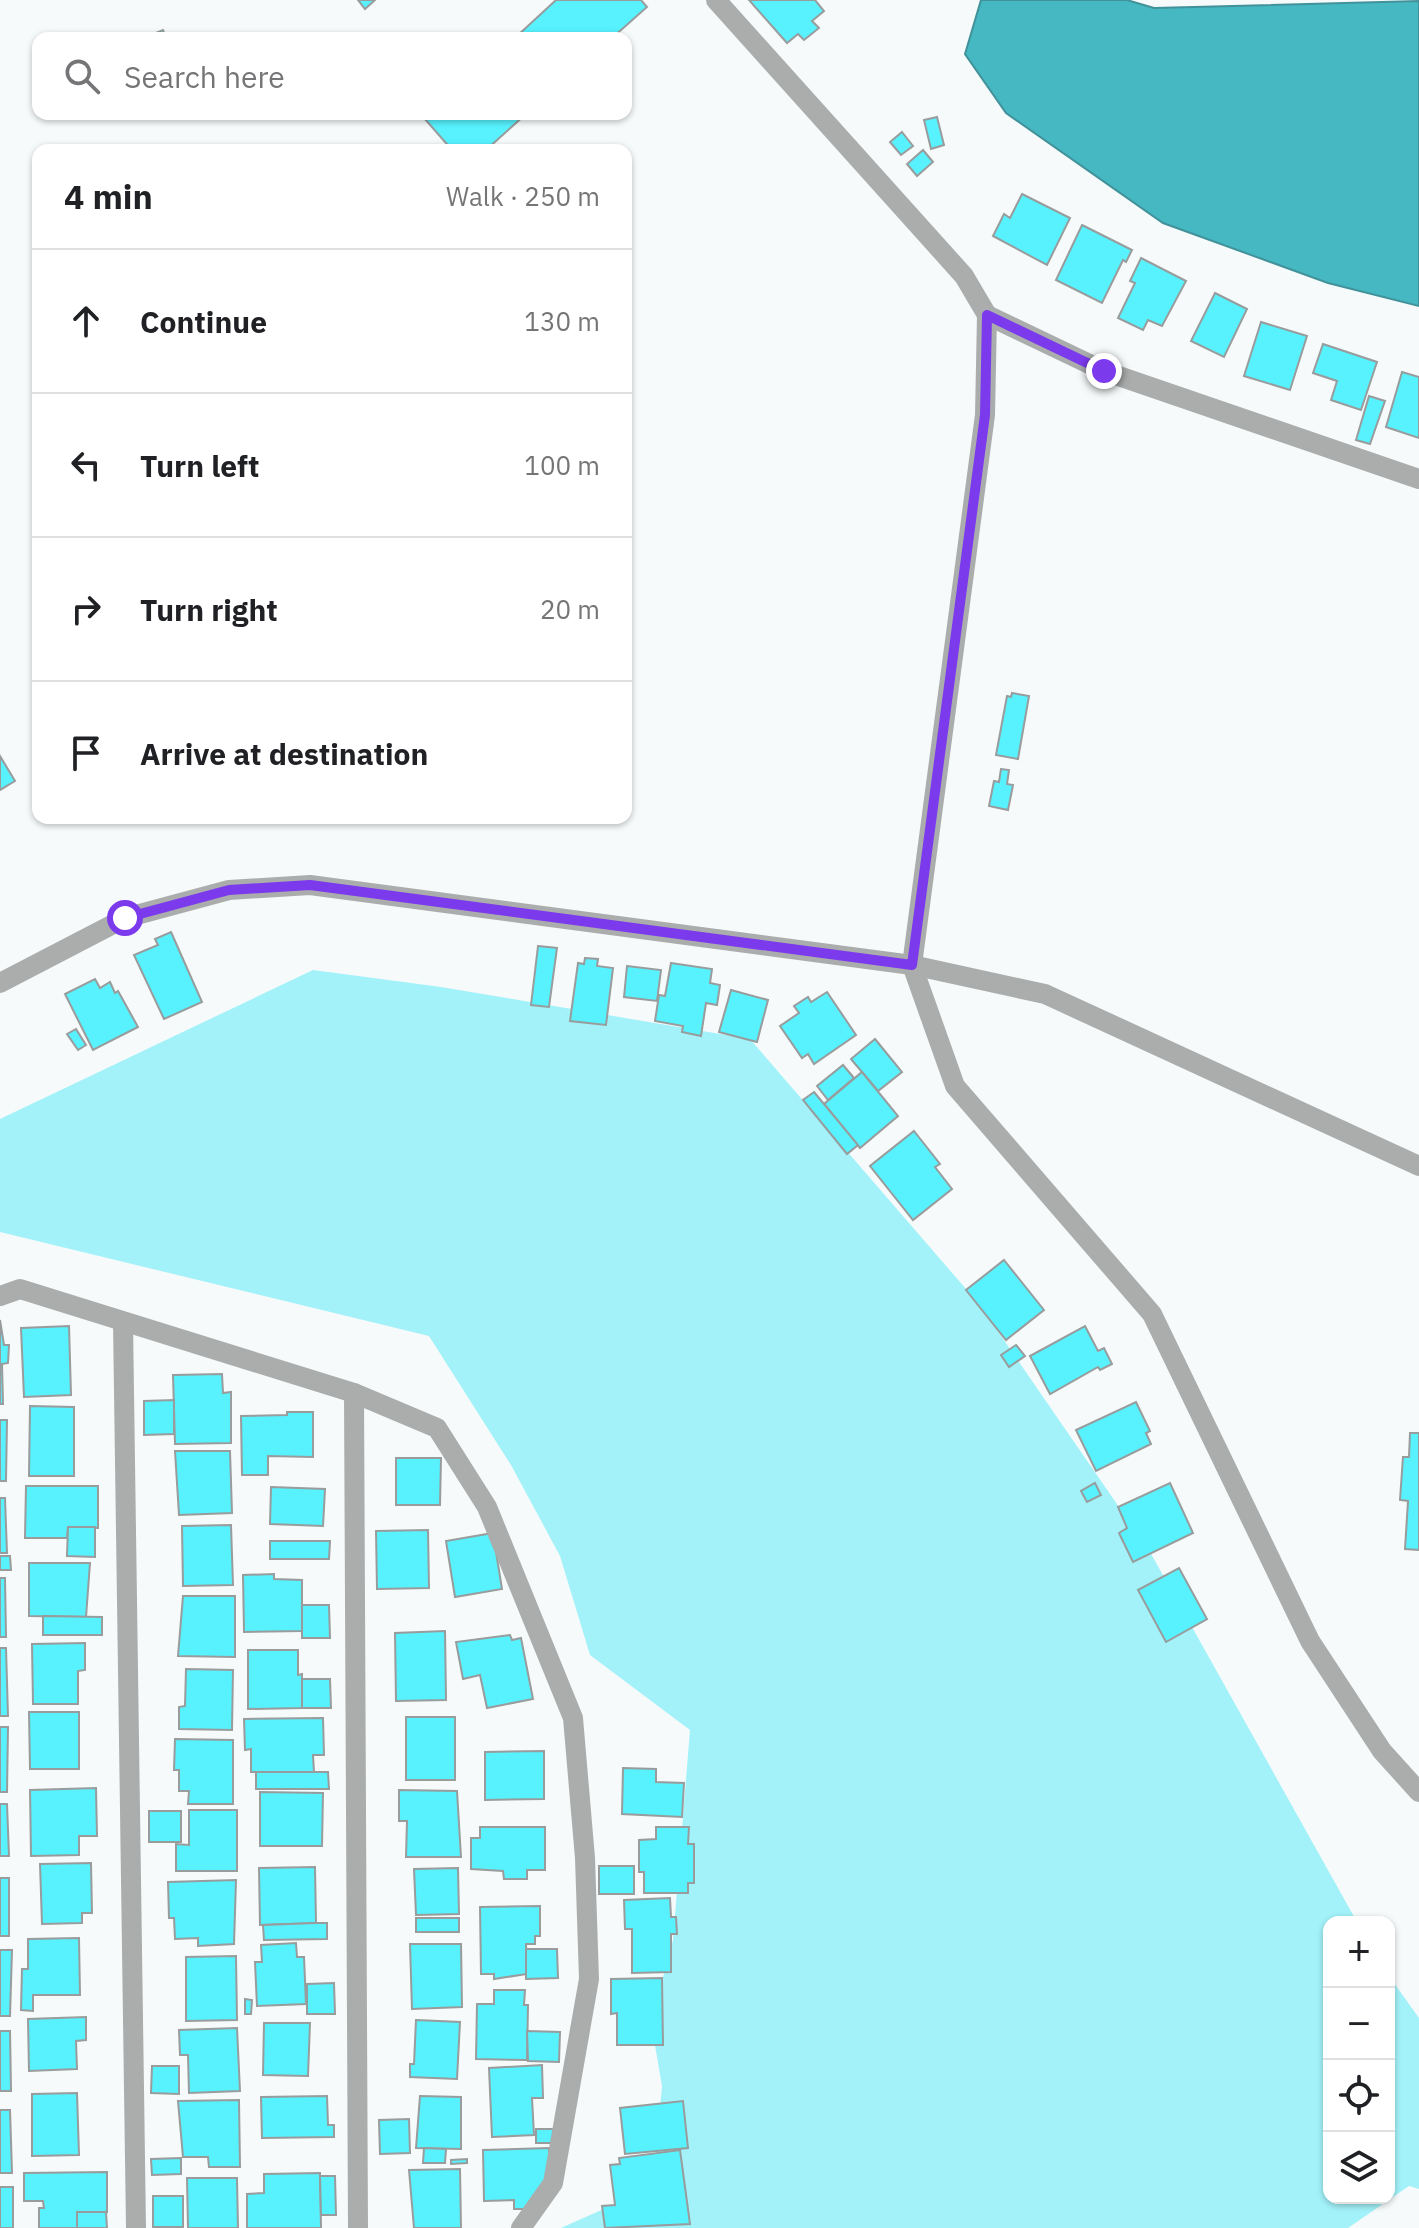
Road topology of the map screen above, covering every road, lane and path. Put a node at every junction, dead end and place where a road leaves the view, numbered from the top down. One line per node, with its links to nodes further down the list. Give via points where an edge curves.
1 (716, 0): 2 (street, via 964,276)
2 (987, 315): 3 (street, via 1104,371); 4 (street, via 985,415)
3 (1419, 479)
4 (912, 965): 5 (street, via 310,885 229,890 125,918); 6 (street, via 1045,994); 10 (street, via 955,1086 1152,1314 1310,1641 1382,1751)
5 (0, 983)
6 (1419, 1166)
7 (0, 1296): 8 (street, via 20,1289)
8 (123, 1322): 9 (street); 11 (street)
9 (354, 1393): 12 (street); 13 (street, via 437,1428 487,1507 573,1718 589,1979 553,2183)
10 (1419, 1792)
11 (136, 2228)
12 (358, 2228)
13 (521, 2228)

